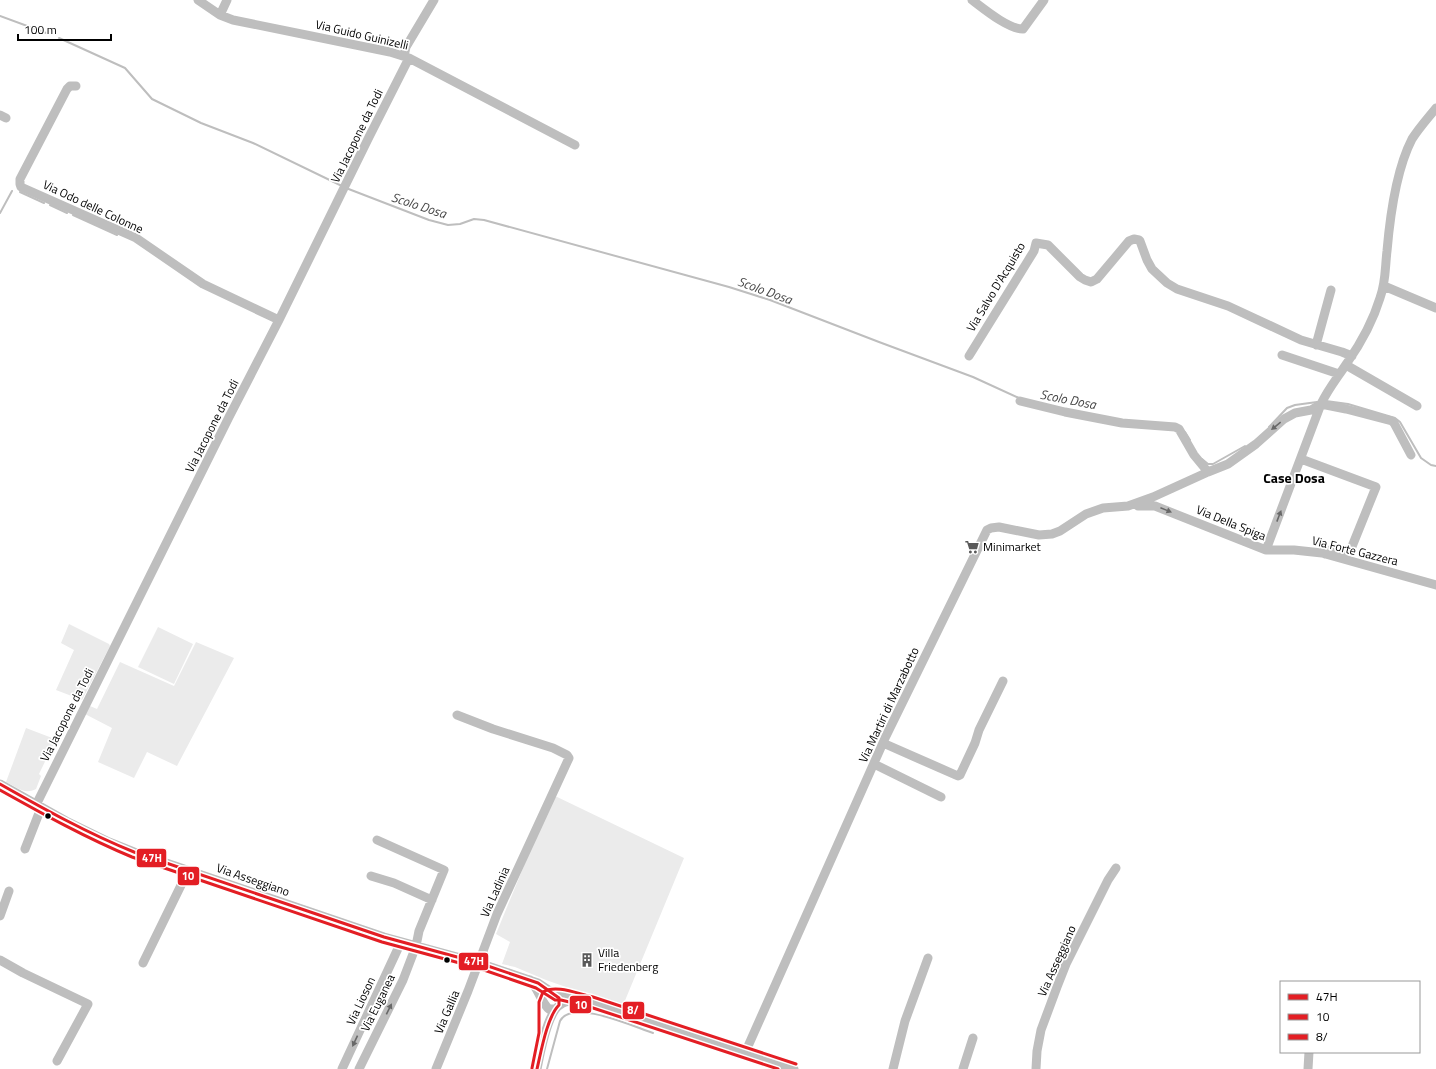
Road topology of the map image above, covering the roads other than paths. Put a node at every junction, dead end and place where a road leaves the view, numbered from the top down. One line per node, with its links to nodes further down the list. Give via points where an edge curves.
1 (198, 0): 6 (street, Via Guido Guinizelli)
2 (227, 0): 6 (street)
3 (434, 0): 7 (street, Via Jacopone da Todi, via 406,47)
4 (972, 0): 5 (street, via 999,19 1022,30)
5 (1044, 0)
6 (220, 15): 7 (street, Via Guido Guinizelli, via 232,20)
7 (407, 57): 10 (street, Via Guido Guinizelli); 14 (street, Via Jacopone da Todi)
8 (76, 86): 14 (street, Via Odo delle Colonne, via 67,89 20,179 21,186 136,238 203,284)
9 (1436, 108): 11 (street, via 1413,138 1402,165 1391,216)
10 (575, 145)
11 (1384, 286): 13 (street); 18 (street, via 1363,338)
12 (1331, 290): 15 (street)
13 (1436, 308)
14 (279, 320): 40 (street, Via Jacopone da Todi)
15 (1316, 344): 17 (street, Via Salvo D'Acquisto, via 1301,340 1228,306 1177,289 1152,269 1139,240 1134,239 1091,282 1080,276 1048,245 1036,243 1034,251); 18 (street, Via Salvo D'Acquisto)
16 (1282, 355): 20 (street)
17 (969, 356)
18 (1352, 356): 19 (street)
19 (1346, 365): 20 (street); 23 (street)
20 (1339, 374): 22 (street)
21 (1020, 401): 28 (street, via 1122,423 1175,427 1180,429 1194,455)
22 (1321, 404): 24 (street); 25 (street, Via Della Spiga); 26 (street, via 1392,421)
23 (1417, 406)
24 (1311, 410): 25 (street); 28 (street, one-way to 28, via 1295,413 1284,419 1242,455)
25 (1316, 418): 27 (street, Via Della Spiga)
26 (1411, 455)
27 (1301, 459): 31 (street, Via Della Spiga, one-way to 27); 32 (street, via 1376,487 1350,549 1332,549)
28 (1208, 472): 29 (street)
29 (1152, 501): 30 (street, Via Della Spiga); 31 (street, Via Della Spiga, one-way to 31)
30 (1128, 506): 36 (street, Via Martiri di Marzabotto, via 1103,508 1086,514 1060,531 1048,535 999,527 987,530)
31 (1266, 550): 32 (street, Via Forte Gazzera, via 1302,550)
32 (1325, 554): 33 (street, Via Forte Gazzera)
33 (1436, 585)
34 (1004, 681): 36 (street, via 960,775)
35 (457, 715): 54 (street, Via Ladinia, via 553,748 567,754 569,758 497,914)
36 (883, 743): 37 (street, Via Martiri di Marzabotto)
37 (874, 764): 39 (street); 62 (street, Via Martiri di Marzabotto)
38 (0, 784): 40 (street, Via Asseggiano)
39 (941, 797)
40 (39, 806): 42 (street, Via Jacopone da Todi); 44 (street, Via Asseggiano, via 109,842)
41 (377, 840): 47 (street, via 444,870)
42 (25, 849)
43 (1116, 868): 72 (street, Via Asseggiano, via 1064,970 1041,1030)
44 (188, 871): 49 (street, Via Asseggiano); 53 (street)
45 (371, 876): 47 (street)
46 (9, 891): 48 (street)
47 (432, 900): 50 (street, via 419,931)
48 (0, 916)
49 (401, 942): 50 (street, Via Asseggiano); 65 (street, Via Lioson, one-way to 65)
50 (416, 946): 54 (street, Via Asseggiano); 66 (street, Via Euganea, one-way to 50, via 403,980)
51 (928, 958): 70 (street, via 905,1021)
52 (0, 960): 64 (street, via 88,1004)
53 (143, 963)
54 (479, 963): 55 (street, Via Asseggiano); 67 (street, Via Gallia)
55 (530, 980): 56 (street, Via Asseggiano, via 542,984); 58 (street)
56 (554, 994): 57 (street, Via Asseggiano); 58 (street, via 546,996); 59 (street, via 559,999)
57 (581, 1000): 59 (street); 62 (street, Via Asseggiano)
58 (545, 1004): 59 (street, via 549,1009); 60 (street)
59 (557, 1007): 60 (street)
60 (545, 1034): 68 (street)
61 (973, 1038): 71 (street)
62 (745, 1053): 69 (street, Via Asseggiano)
63 (1309, 1053): 73 (street)
64 (57, 1061)
65 (342, 1069)
66 (359, 1069)
67 (436, 1069)
68 (537, 1069)
69 (794, 1069)
70 (892, 1069)
71 (964, 1069)
72 (1036, 1069)
73 (1308, 1069)

